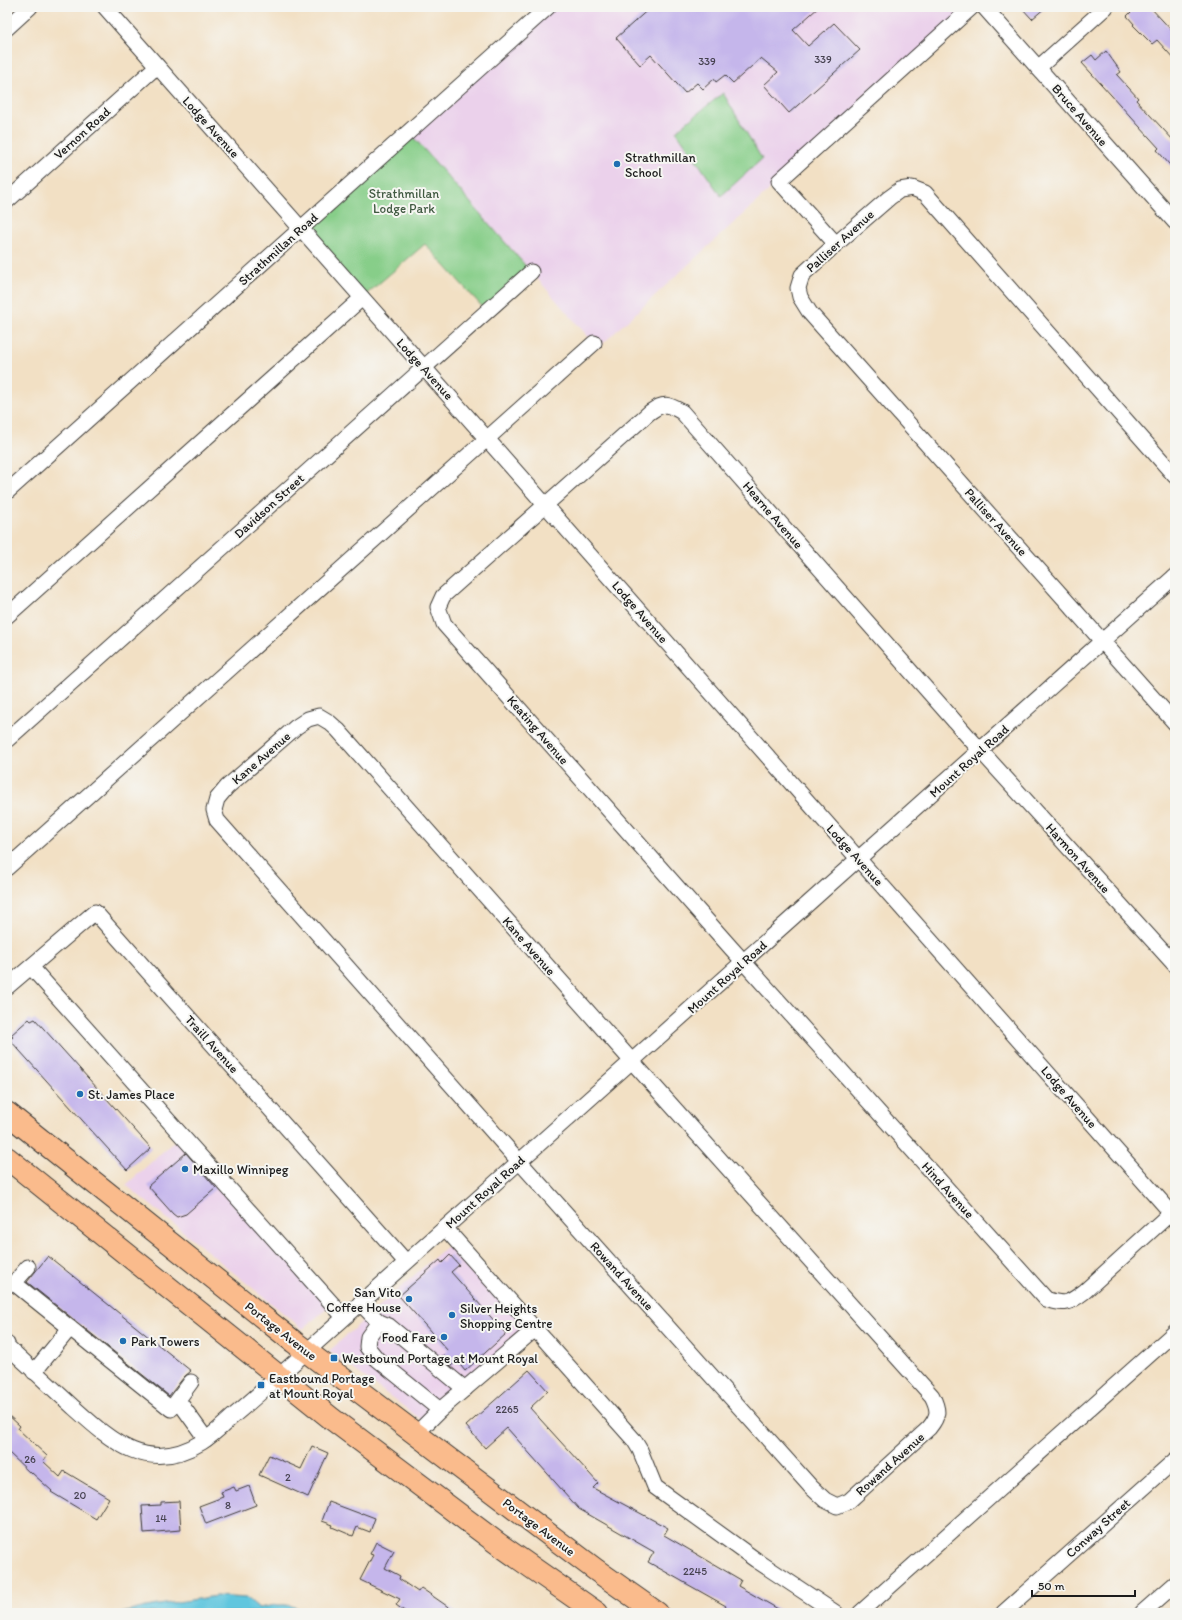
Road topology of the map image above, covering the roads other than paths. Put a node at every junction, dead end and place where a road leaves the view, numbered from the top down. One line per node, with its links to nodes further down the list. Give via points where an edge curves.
1 (30, 7): 7 (street)
2 (105, 7): 8 (street, Lodge Avenue)
3 (548, 7): 12 (street, Strathmillan Road)
4 (972, 7): 13 (street, via 779,181)
5 (984, 7): 9 (street, Bruce Avenue)
6 (1106, 7): 9 (street)
7 (7, 28)
8 (157, 66): 10 (street, Vernon Road); 12 (street, Lodge Avenue)
9 (1038, 68): 11 (street, Bruce Avenue)
10 (7, 201)
11 (1175, 222)
12 (301, 229): 15 (street, Lodge Avenue); 20 (street, Strathmillan Road)
13 (836, 244): 19 (street, Palliser Avenue, via 900,190 912,188 925,193); 24 (street, Palliser Avenue, via 802,275 798,288 800,297 810,313)
14 (532, 272): 17 (street, Davidson Street)
15 (362, 298): 17 (street, Lodge Avenue); 23 (street)
16 (594, 343): 18 (street)
17 (424, 368): 18 (street, Lodge Avenue); 26 (street, Davidson Street)
18 (487, 439): 21 (street, Lodge Avenue); 29 (street)
19 (1175, 476)
20 (7, 492)
21 (545, 504): 27 (street, Hearne Avenue, via 658,406 669,405 676,408 696,427); 28 (street, Lodge Avenue); 30 (street, Keating Avenue, via 443,596 438,607 444,624)
22 (1175, 576): 24 (street, Mount Royal Road)
23 (7, 616)
24 (1101, 641): 25 (street, Palliser Avenue); 27 (street, Mount Royal Road)
25 (1175, 723)
26 (7, 740)
27 (980, 750): 28 (street, Mount Royal Road); 31 (street, Harmon Avenue)
28 (859, 860): 30 (street, Mount Royal Road); 38 (street, Lodge Avenue)
29 (7, 868)
30 (743, 962): 34 (street, Mount Royal Road); 38 (street, Hind Avenue, via 1046,1299 1059,1304 1070,1302)
31 (1175, 965)
32 (31, 967): 33 (street, Traill Avenue); 40 (street, Traill Avenue, via 95,912); 43 (street)
33 (7, 987)
34 (631, 1062): 37 (street, Mount Royal Road); 37 (street, Rowand Avenue, via 934,1400 938,1412 935,1421 849,1501 838,1506 825,1500 811,1487); 37 (street, Kane Avenue, via 329,722 319,716 308,719 233,782 217,799 214,810 217,820)
35 (7, 1113): 49 (highway, Portage Avenue)
36 (7, 1158): 51 (highway)
37 (519, 1162): 39 (street, Mount Royal Road)
38 (1174, 1213)
39 (445, 1228): 40 (street, Mount Royal Road); 46 (street)
40 (406, 1262): 42 (street, Mount Royal Road)
41 (28, 1267): 45 (street, via 14,1283)
42 (360, 1303): 43 (street, Mount Royal Road); 44 (street)
43 (344, 1317): 49 (street, Mount Royal Road)
44 (378, 1322): 53 (street, via 389,1326); 55 (street, via 368,1337 367,1347 377,1359)
45 (70, 1328): 50 (street); 54 (street, via 172,1409)
46 (535, 1329): 53 (street); 62 (street, via 634,1440 655,1487 756,1560)
47 (1175, 1332): 63 (street)
48 (7, 1346): 50 (street, Mount Royal Road)
49 (306, 1352): 51 (street, Mount Royal Road); 56 (highway, Portage Avenue)
50 (34, 1372): 57 (street, Mount Royal Road, via 98,1429 132,1451 167,1455 185,1451)
51 (278, 1377): 57 (street, Mount Royal Road); 60 (highway, via 472,1524)
52 (191, 1382): 54 (street)
53 (465, 1389): 55 (street)
54 (178, 1400): 57 (street)
55 (440, 1410): 56 (street)
56 (416, 1434): 61 (highway, Portage Avenue)
57 (206, 1439)
58 (1175, 1460): 64 (street, Conway Street)
59 (1175, 1584): 65 (street)
60 (597, 1613)
61 (657, 1613)
62 (836, 1613)
63 (860, 1613)
64 (1003, 1613)
65 (1142, 1613)

